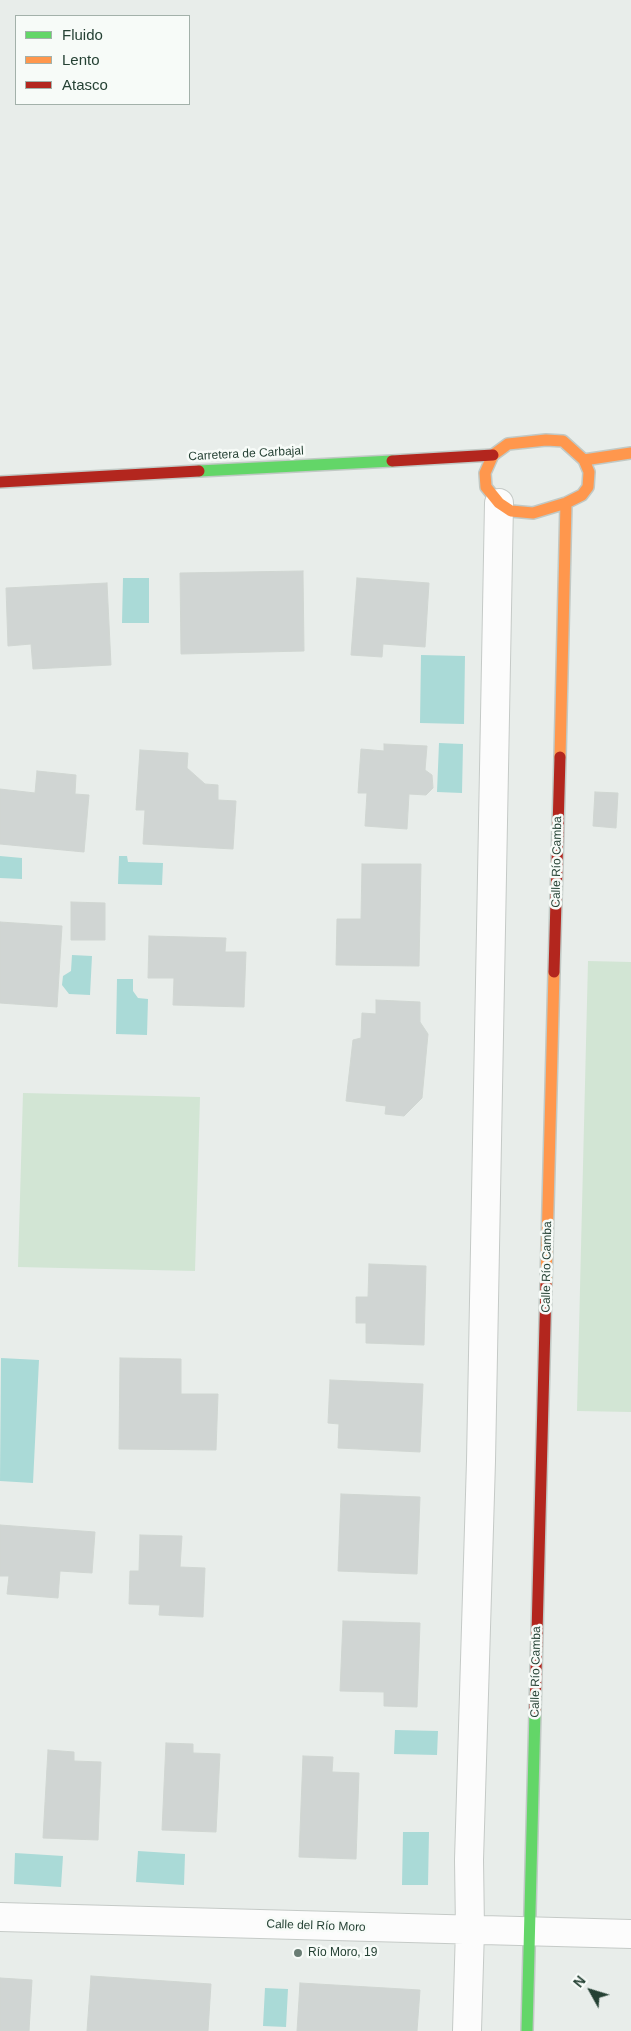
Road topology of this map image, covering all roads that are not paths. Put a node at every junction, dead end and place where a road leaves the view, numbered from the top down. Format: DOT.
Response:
graph roads {
  1 [pos="631,453"];
  2 [pos="493,456"];
  3 [pos="584,460"];
  4 [pos="0,482"];
  5 [pos="498,503"];
  6 [pos="566,503"];
  7 [pos="0,1917"];
  8 [pos="470,1929"];
  9 [pos="530,1932"];
  10 [pos="631,1934"];
  11 [pos="467,2031"];
  12 [pos="527,2031"];
  1 -- 3 [label="street"];
  2 -- 3 [label="street"];
  2 -- 4 [label="street, Carretera de Carbajal"];
  2 -- 5 [label="street"];
  3 -- 6 [label="street"];
  5 -- 6 [label="street"];
  5 -- 8 [label="street"];
  6 -- 9 [label="street, Calle Río Camba"];
  7 -- 8 [label="street, Calle del Río Moro"];
  8 -- 9 [label="street, Calle del Río Moro"];
  8 -- 11 [label="street"];
  9 -- 10 [label="street, Calle del Río Moro"];
  9 -- 12 [label="street, Calle Río Camba"];
}
